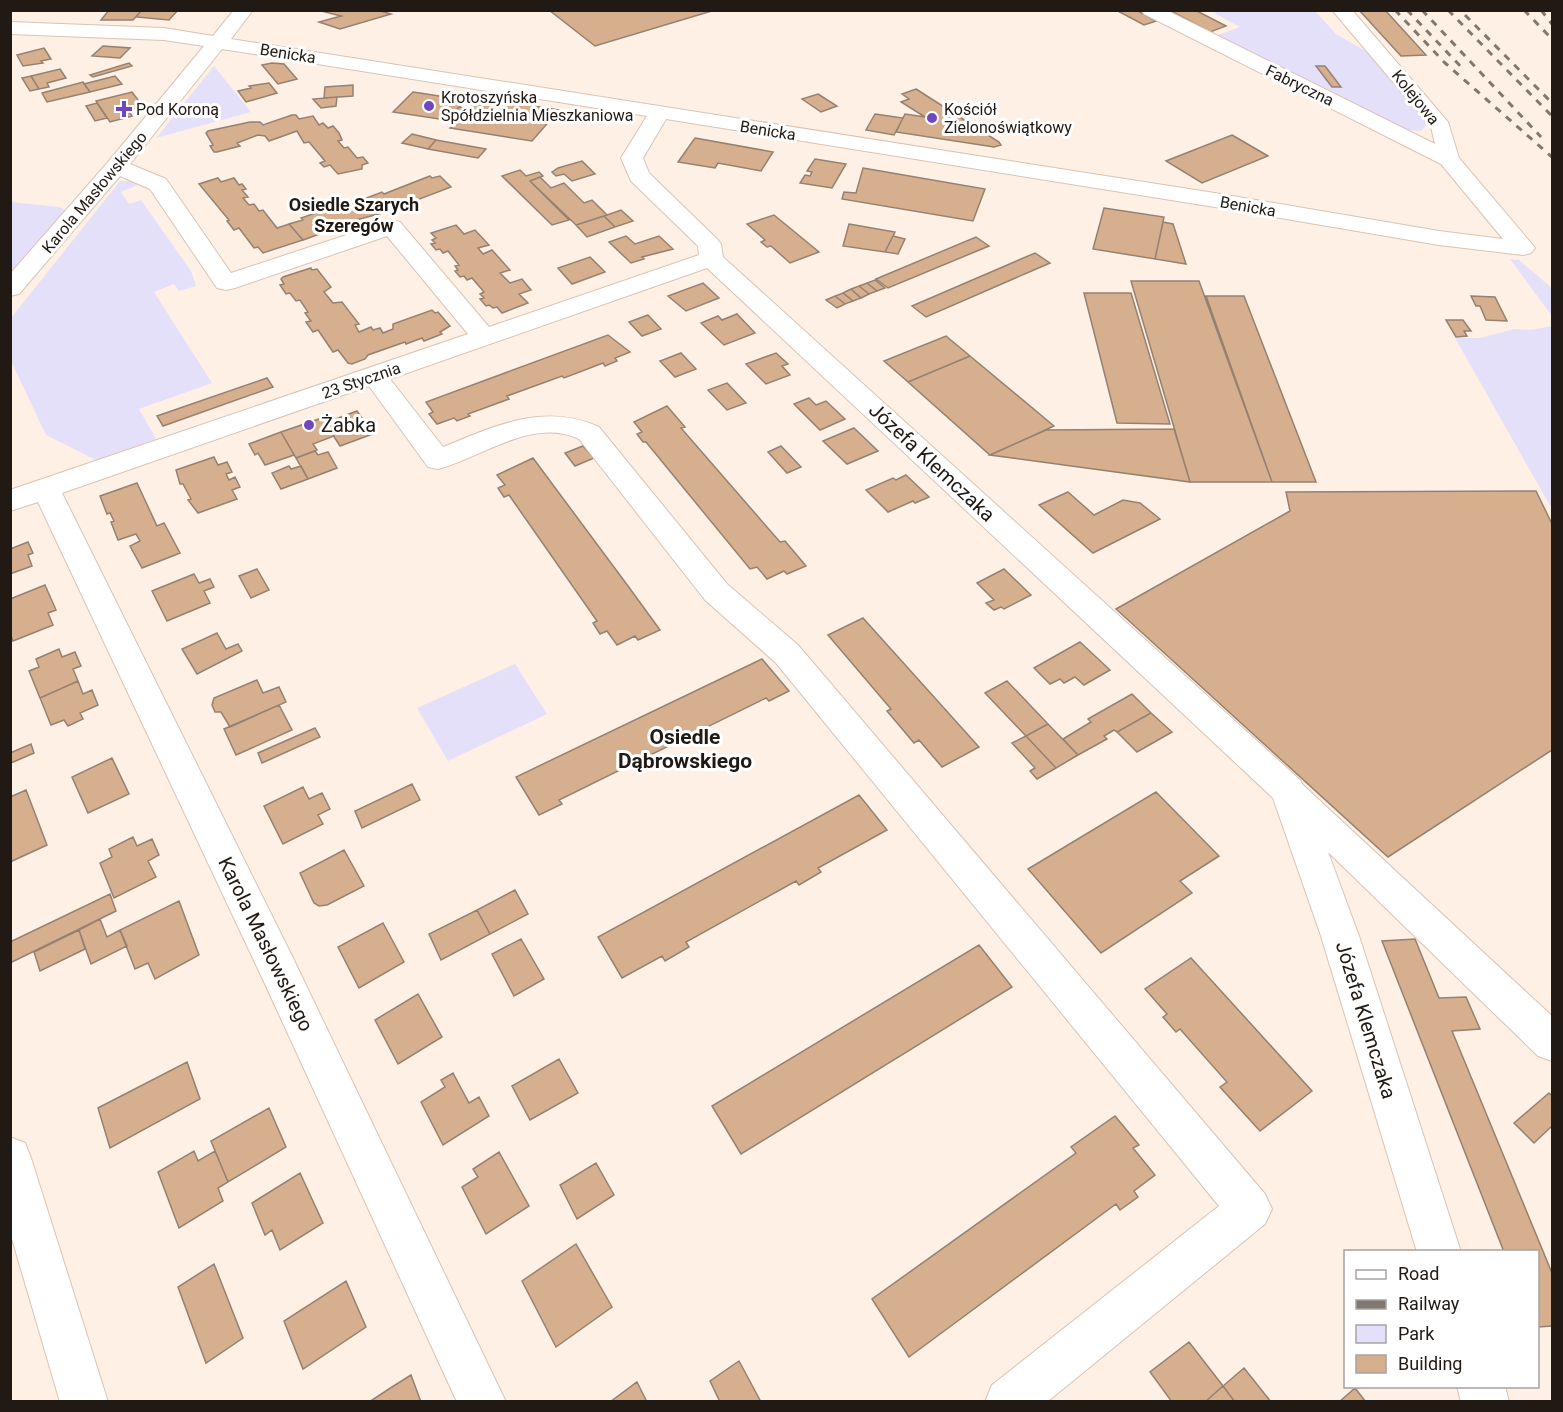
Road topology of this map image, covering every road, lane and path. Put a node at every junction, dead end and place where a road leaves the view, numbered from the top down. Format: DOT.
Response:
graph roads {
  1 [pos="244,10"];
  2 [pos="1151,10"];
  3 [pos="1341,10"];
  4 [pos="10,28"];
  5 [pos="217,43"];
  6 [pos="658,113"];
  7 [pos="1449,159"];
  8 [pos="117,166"];
  9 [pos="1523,248"];
  10 [pos="711,259"];
  11 [pos="10,289"];
  12 [pos="484,338"];
  13 [pos="374,375"];
  14 [pos="46,489"];
  15 [pos="10,501"];
  16 [pos="1288,790"];
  17 [pos="1552,1042"];
  18 [pos="10,1158"];
  19 [pos="1439,1250"];
  20 [pos="84,1401"];
  21 [pos="482,1401"];
  22 [pos="1009,1401"];
  1 -- 5 [label="street, Karola Masłowskiego"];
  2 -- 7 [label="street, Fabryczna"];
  3 -- 7 [label="street, Kolejowa"];
  4 -- 5 [label="street, Benicka"];
  5 -- 6 [label="street, Benicka"];
  5 -- 8 [label="street, Karola Masłowskiego"];
  6 -- 9 [label="street, Benicka"];
  6 -- 10 [label="street, Józefa Klemczaka"];
  7 -- 9 [label="street, Kolejowa"];
  8 -- 11 [label="street, Karola Masłowskiego"];
  8 -- 12 [label="street"];
  10 -- 12 [label="street, 23 Stycznia"];
  10 -- 16 [label="street, Józefa Klemczaka"];
  12 -- 13 [label="street, 23 Stycznia"];
  13 -- 14 [label="street, 23 Stycznia"];
  13 -- 22 [label="street"];
  14 -- 15 [label="street, 23 Stycznia"];
  14 -- 21 [label="street, Karola Masłowskiego"];
  16 -- 17 [label="street, Józefa Klemczaka"];
  16 -- 19 [label="street, Józefa Klemczaka"];
  18 -- 20 [label="street"];
}
